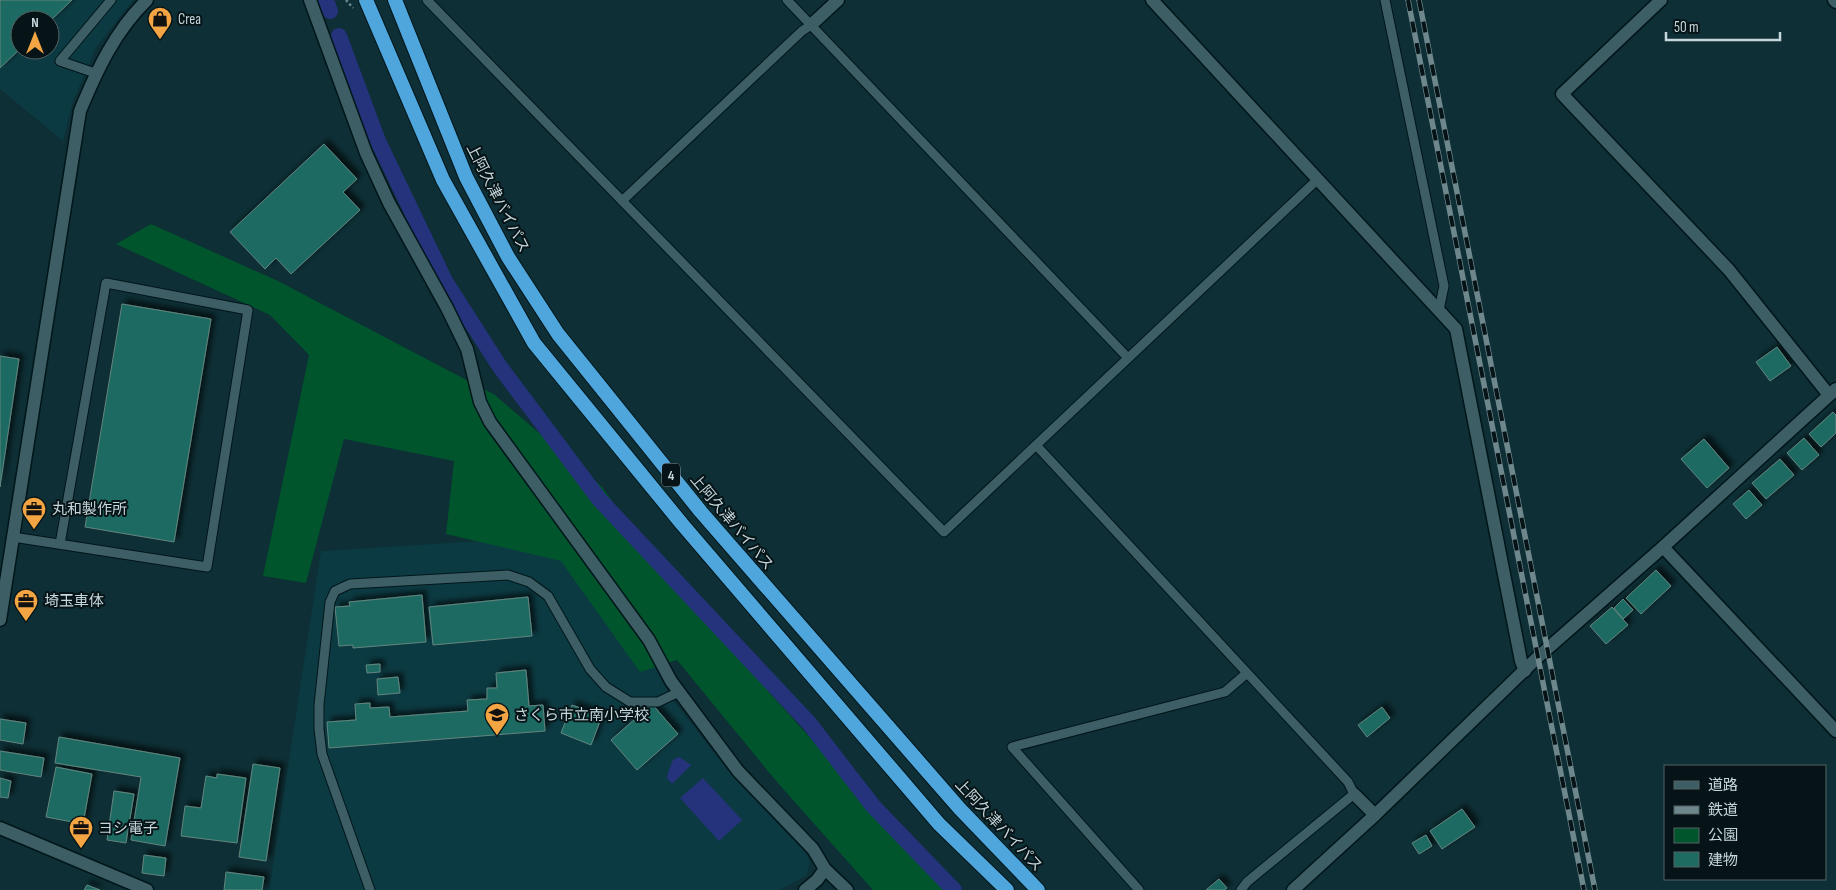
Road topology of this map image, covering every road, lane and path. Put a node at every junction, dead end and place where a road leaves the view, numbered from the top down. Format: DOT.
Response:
graph roads {
  1 [pos="112,0"];
  2 [pos="147,0"];
  3 [pos="310,0"];
  4 [pos="366,0"];
  5 [pos="395,0"];
  6 [pos="427,0"];
  7 [pos="786,0"];
  8 [pos="838,0"];
  9 [pos="1152,0"];
  10 [pos="1386,0"];
  11 [pos="1662,0"];
  12 [pos="811,25"];
  13 [pos="95,73"];
  14 [pos="1318,179"];
  15 [pos="622,201"];
  16 [pos="1439,310"];
  17 [pos="1128,358"];
  18 [pos="1833,392"];
  19 [pos="1036,445"];
  20 [pos="13,537"];
  21 [pos="60,544"];
  22 [pos="1663,547"];
  23 [pos="2,598"];
  24 [pos="0,620"];
  25 [pos="1525,671"];
  26 [pos="1247,673"];
  27 [pos="679,692"];
  28 [pos="1836,731"];
  29 [pos="1354,794"];
  30 [pos="1375,815"];
  31 [pos="0,828"];
  32 [pos="825,869"];
  33 [pos="147,890"];
  34 [pos="370,890"];
  35 [pos="805,890"];
  36 [pos="847,890"];
  37 [pos="1006,890"];
  38 [pos="1038,890"];
  39 [pos="1139,890"];
  40 [pos="1242,890"];
  41 [pos="1293,890"];
  1 -- 13 [label="lane"];
  2 -- 13 [label="street"];
  3 -- 27 [label="street"];
  4 -- 37 [label="highway, 4"];
  5 -- 38 [label="highway, 上阿久津バイパス / 4"];
  6 -- 15 [label="lane"];
  7 -- 12 [label="lane"];
  8 -- 12 [label="street"];
  9 -- 14 [label="street"];
  10 -- 16 [label="lane"];
  11 -- 18 [label="street"];
  12 -- 15 [label="lane"];
  12 -- 17 [label="lane"];
  13 -- 20 [label="street"];
  14 -- 16 [label="street"];
  14 -- 17 [label="lane"];
  15 -- 19 [label="lane"];
  16 -- 25 [label="street"];
  17 -- 19 [label="lane"];
  18 -- 22 [label="street"];
  19 -- 26 [label="lane"];
  20 -- 21 [label="lane"];
  20 -- 23 [label="street"];
  21 -- 21 [label="lane"];
  22 -- 25 [label="street"];
  22 -- 28 [label="street"];
  23 -- 24 [label="street"];
  25 -- 30 [label="street"];
  26 -- 29 [label="lane"];
  26 -- 39 [label="lane"];
  27 -- 32 [label="street"];
  27 -- 34 [label="lane"];
  29 -- 30 [label="street"];
  29 -- 40 [label="lane"];
  30 -- 41 [label="street"];
  31 -- 33 [label="street"];
  32 -- 35 [label="street"];
  32 -- 36 [label="street"];
}
